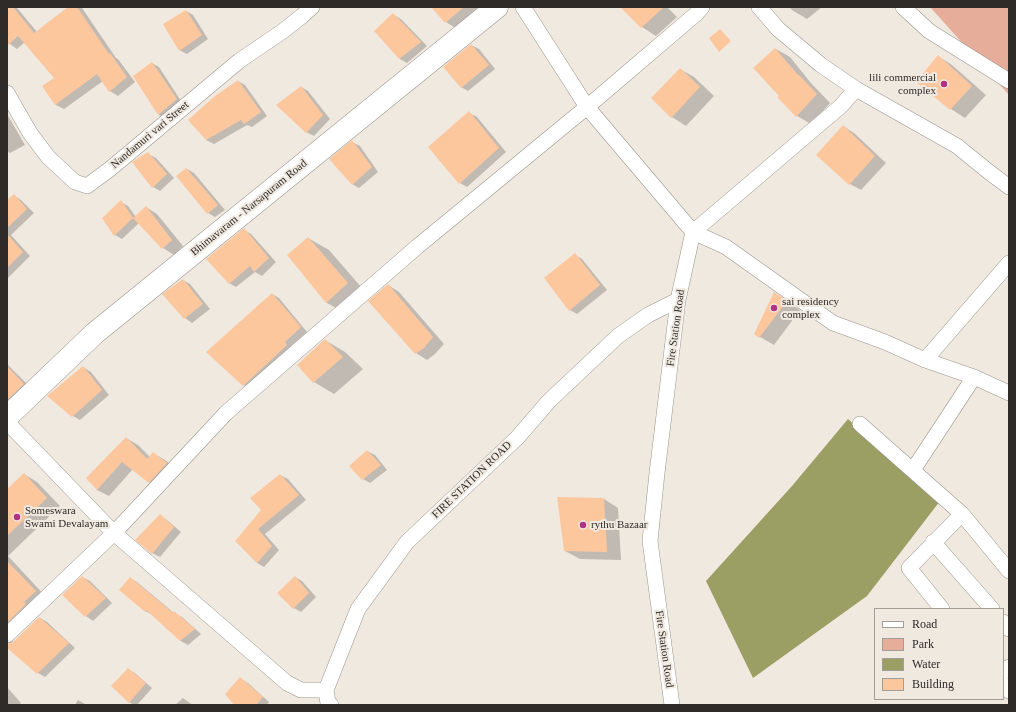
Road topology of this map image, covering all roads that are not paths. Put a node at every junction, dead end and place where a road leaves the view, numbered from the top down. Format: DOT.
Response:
graph roads {
  1 [pos="312,7"];
  2 [pos="497,7"];
  3 [pos="523,7"];
  4 [pos="702,7"];
  5 [pos="759,7"];
  6 [pos="903,7"];
  7 [pos="1009,81"];
  8 [pos="856,89"];
  9 [pos="7,93"];
  10 [pos="587,107"];
  11 [pos="1009,187"];
  12 [pos="693,232"];
  13 [pos="1009,263"];
  14 [pos="678,300"];
  15 [pos="925,360"];
  16 [pos="974,377"];
  17 [pos="1009,393"];
  18 [pos="7,417"];
  19 [pos="7,422"];
  20 [pos="860,424"];
  21 [pos="913,470"];
  22 [pos="962,514"];
  23 [pos="114,533"];
  24 [pos="933,542"];
  25 [pos="1009,571"];
  26 [pos="941,608"];
  27 [pos="991,608"];
  28 [pos="7,635"];
  29 [pos="326,690"];
  30 [pos="331,705"];
  31 [pos="672,705"];
  1 -- 9 [label="street, Nandamuri vari Street"];
  2 -- 18 [label="main road, Bhimavaram - Narsapuram Road"];
  3 -- 10 [label="street"];
  4 -- 10 [label="street"];
  5 -- 8 [label="street"];
  6 -- 7 [label="street"];
  8 -- 11 [label="street"];
  8 -- 12 [label="street"];
  10 -- 12 [label="street"];
  10 -- 23 [label="street"];
  12 -- 14 [label="street, Fire Station Road"];
  12 -- 15 [label="street"];
  13 -- 15 [label="street"];
  14 -- 29 [label="street, FIRE STATION ROAD"];
  14 -- 31 [label="street, Fire Station Road"];
  15 -- 16 [label="street"];
  16 -- 17 [label="street"];
  16 -- 21 [label="street"];
  19 -- 23 [label="street"];
  20 -- 21 [label="street"];
  21 -- 22 [label="street"];
  22 -- 24 [label="street"];
  22 -- 25 [label="street"];
  23 -- 28 [label="street"];
  23 -- 29 [label="street"];
  24 -- 26 [label="street"];
  24 -- 27 [label="street"];
  29 -- 30 [label="street"];
}
